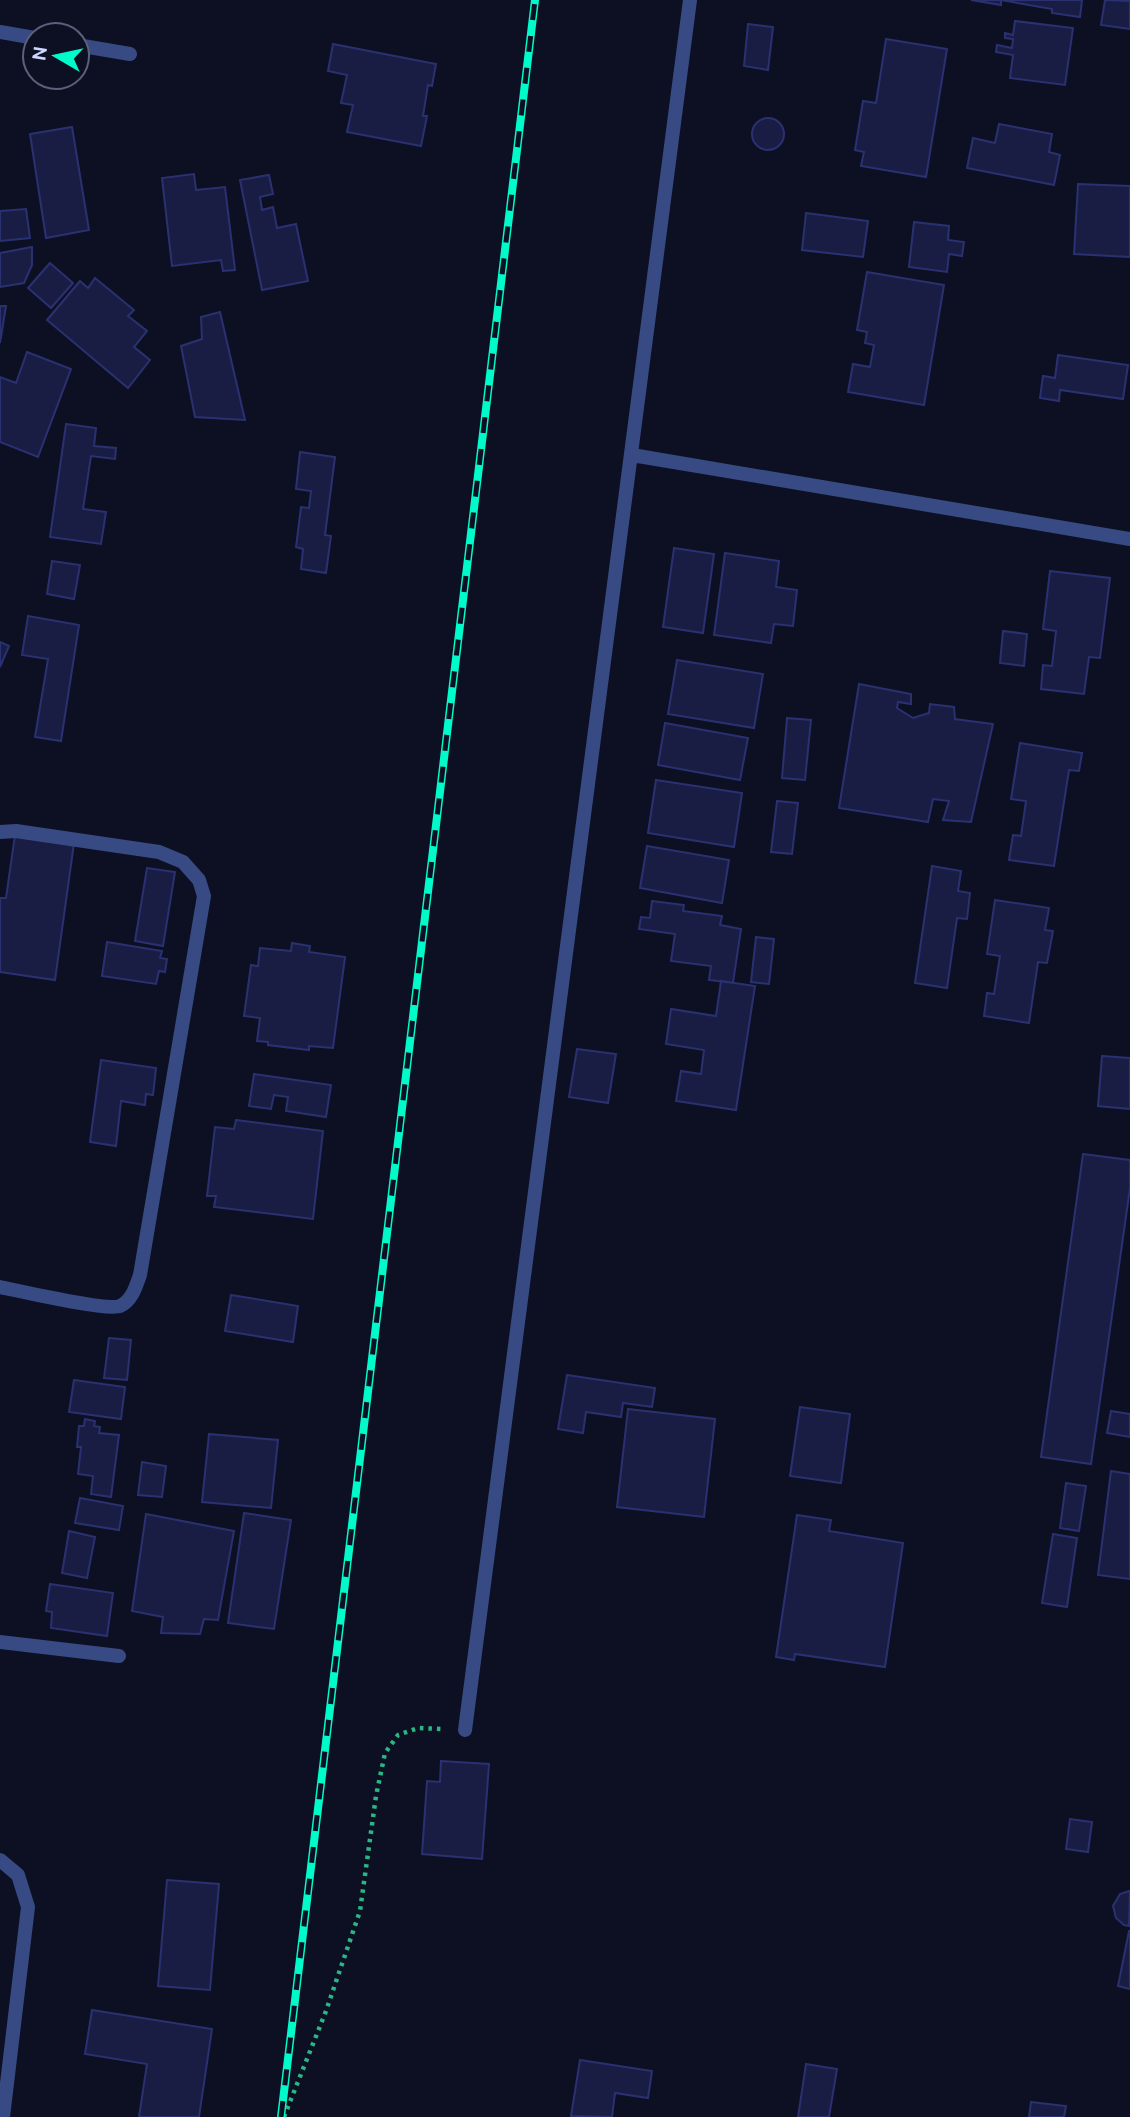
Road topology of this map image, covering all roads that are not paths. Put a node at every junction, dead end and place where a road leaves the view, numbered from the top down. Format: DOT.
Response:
graph roads {
  1 [pos="690,0"];
  2 [pos="0,32"];
  3 [pos="21,36"];
  4 [pos="91,47"];
  5 [pos="130,54"];
  6 [pos="632,454"];
  7 [pos="1130,539"];
  8 [pos="0,832"];
  9 [pos="0,1287"];
  10 [pos="0,1642"];
  11 [pos="119,1656"];
  12 [pos="465,1730"];
  13 [pos="0,1860"];
  14 [pos="3,2117"];
  1 -- 6 [label="street"];
  2 -- 3 [label="street"];
  4 -- 5 [label="street"];
  6 -- 7 [label="street"];
  6 -- 12 [label="street"];
  8 -- 9 [label="street"];
  10 -- 11 [label="street"];
  13 -- 14 [label="street"];
}
